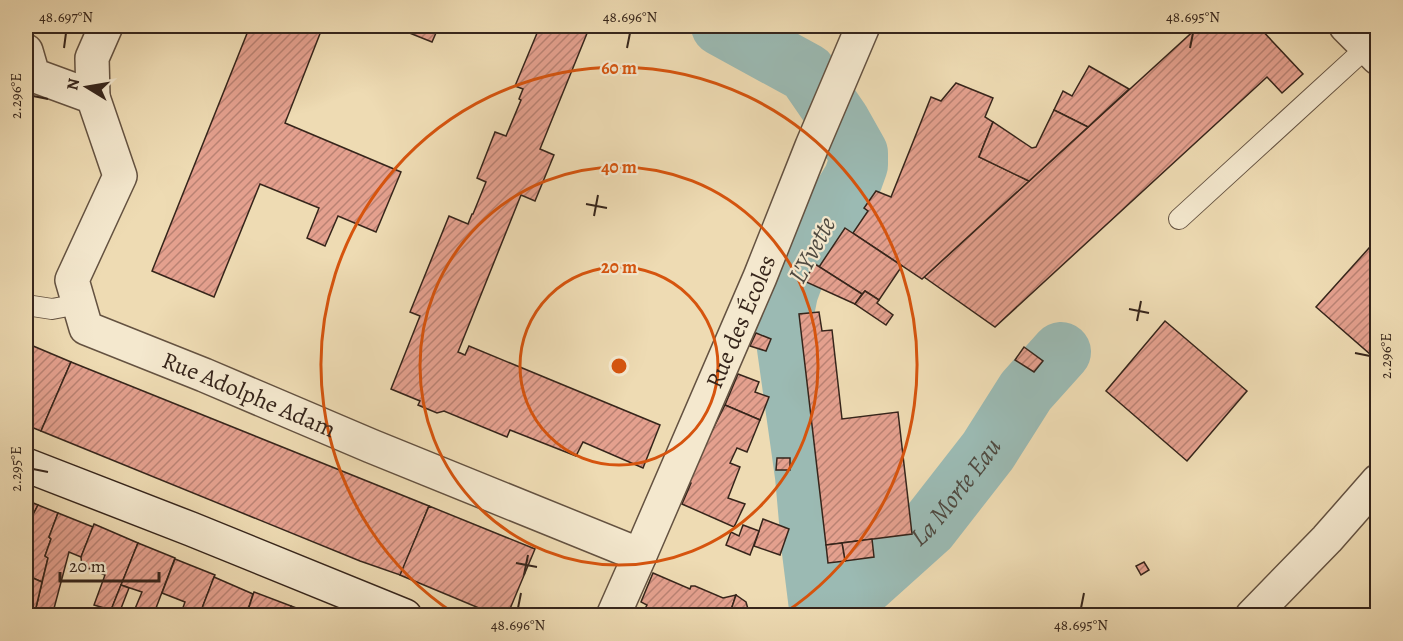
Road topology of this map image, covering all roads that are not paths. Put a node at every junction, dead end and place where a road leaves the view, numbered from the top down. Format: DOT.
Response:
graph roads {
  1 [pos="106,26"];
  2 [pos="857,40"];
  3 [pos="1364,44"];
  4 [pos="28,71"];
  5 [pos="93,97"];
  6 [pos="1179,219"];
  7 [pos="79,304"];
  8 [pos="26,305"];
  9 [pos="26,465"];
  10 [pos="1377,481"];
  11 [pos="640,555"];
  12 [pos="1261,613"];
  13 [pos="405,615"];
  14 [pos="613,615"];
  1 -- 5 [label="street, Rue Adolphe Adam"];
  2 -- 11 [label="street, Rue des Écoles"];
  3 -- 6 [label="lane"];
  4 -- 5 [label="street"];
  5 -- 7 [label="street, Rue Adolphe Adam"];
  7 -- 8 [label="lane"];
  7 -- 11 [label="street, Rue Adolphe Adam"];
  9 -- 13 [label="street"];
  10 -- 12 [label="street"];
  11 -- 14 [label="street, Rue des Écoles"];
}
